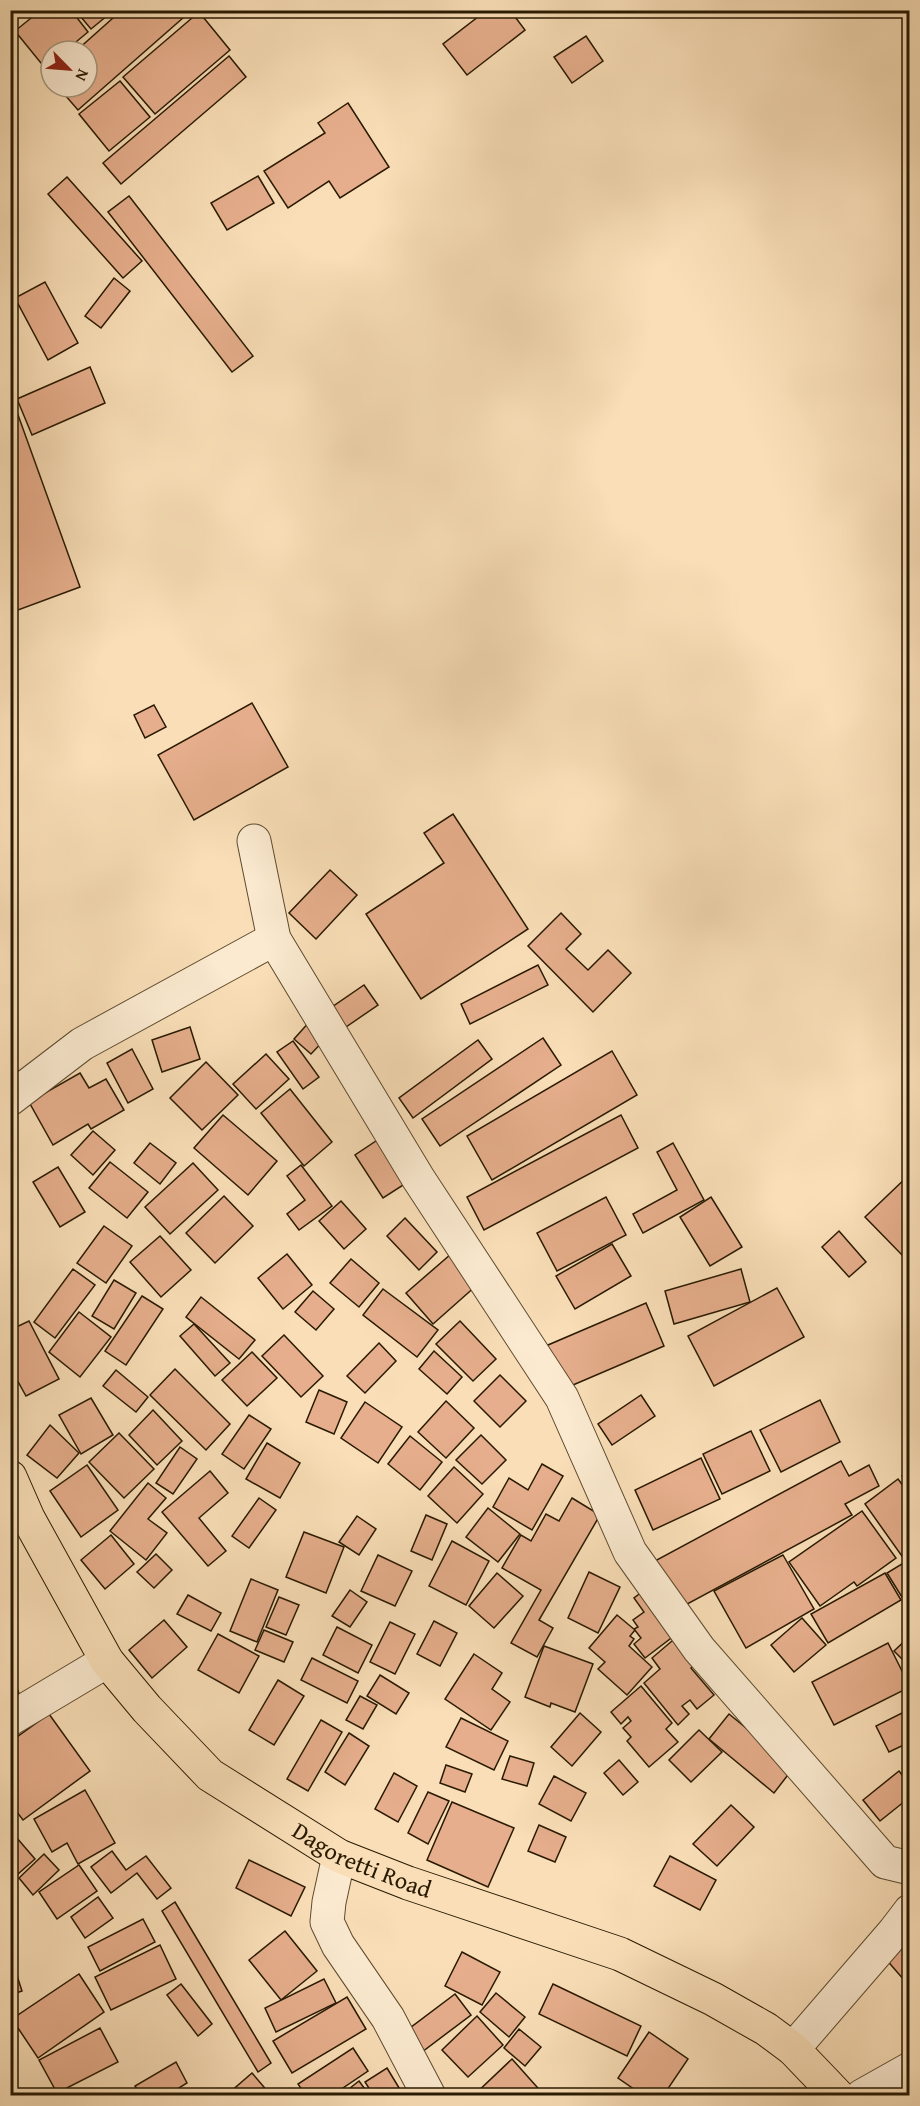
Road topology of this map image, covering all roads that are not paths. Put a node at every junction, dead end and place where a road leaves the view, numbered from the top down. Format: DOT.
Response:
graph roads {
  1 [pos="254,841"];
  2 [pos="274,939"];
  3 [pos="10,1099"];
  4 [pos="10,1476"];
  5 [pos="107,1661"];
  6 [pos="10,1719"];
  7 [pos="339,1856"];
  8 [pos="909,1868"];
  9 [pos="909,1911"];
  10 [pos="793,2049"];
  11 [pos="909,2070"];
  12 [pos="429,2096"];
  13 [pos="838,2096"];
  14 [pos="862,2096"];
  1 -- 2 [label="street"];
  2 -- 3 [label="street"];
  2 -- 8 [label="street"];
  4 -- 5 [label="main road, Dagoretti Road"];
  5 -- 6 [label="street"];
  5 -- 7 [label="main road, Dagoretti Road"];
  7 -- 10 [label="main road, Dagoretti Road"];
  7 -- 12 [label="street"];
  9 -- 10 [label="street"];
  10 -- 13 [label="main road, Dagoretti Road"];
  11 -- 14 [label="street"];
}
